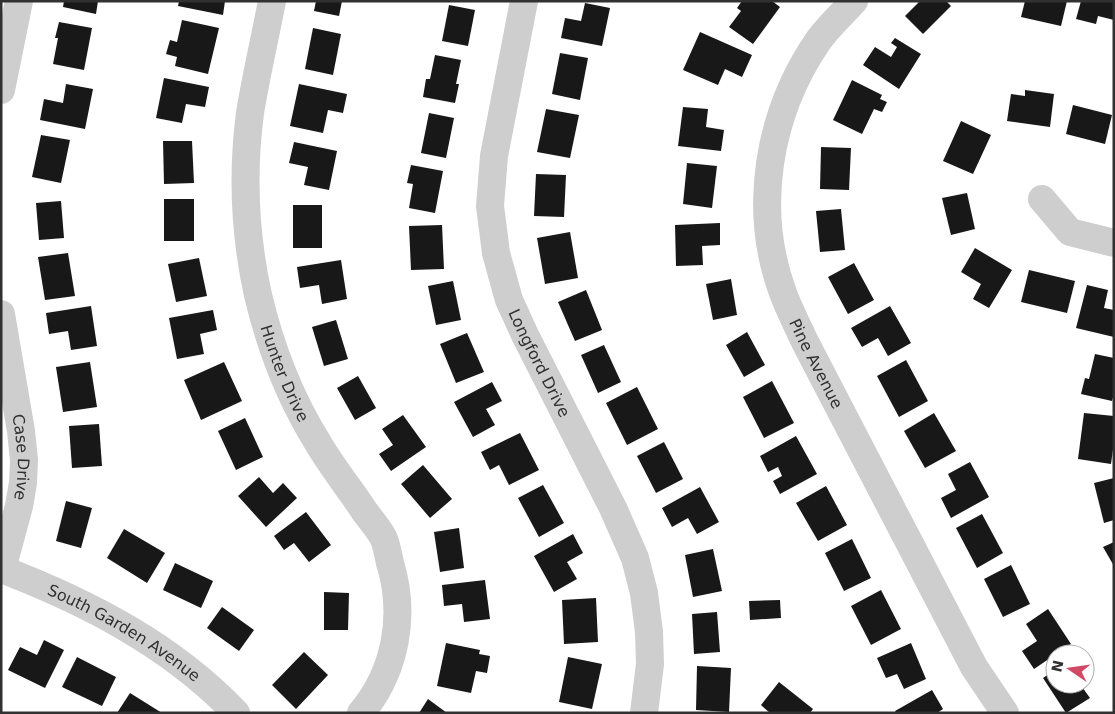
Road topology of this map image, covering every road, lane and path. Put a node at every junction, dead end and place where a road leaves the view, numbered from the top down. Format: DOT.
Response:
graph roads {
  1 [pos="19,1"];
  2 [pos="272,1"];
  3 [pos="524,1"];
  4 [pos="854,1"];
  5 [pos="1,90"];
  6 [pos="1042,199"];
  7 [pos="1114,243"];
  8 [pos="1,314"];
  9 [pos="1,569"];
  10 [pos="236,713"];
  11 [pos="361,713"];
  12 [pos="644,713"];
  13 [pos="1005,713"];
  1 -- 5 [label="street"];
  2 -- 11 [label="street, Hunter Drive"];
  3 -- 12 [label="street, Longford Drive"];
  4 -- 13 [label="street, Pine Avenue"];
  6 -- 7 [label="street"];
  8 -- 9 [label="street, Case Drive"];
  9 -- 10 [label="street, South Garden Avenue"];
}
